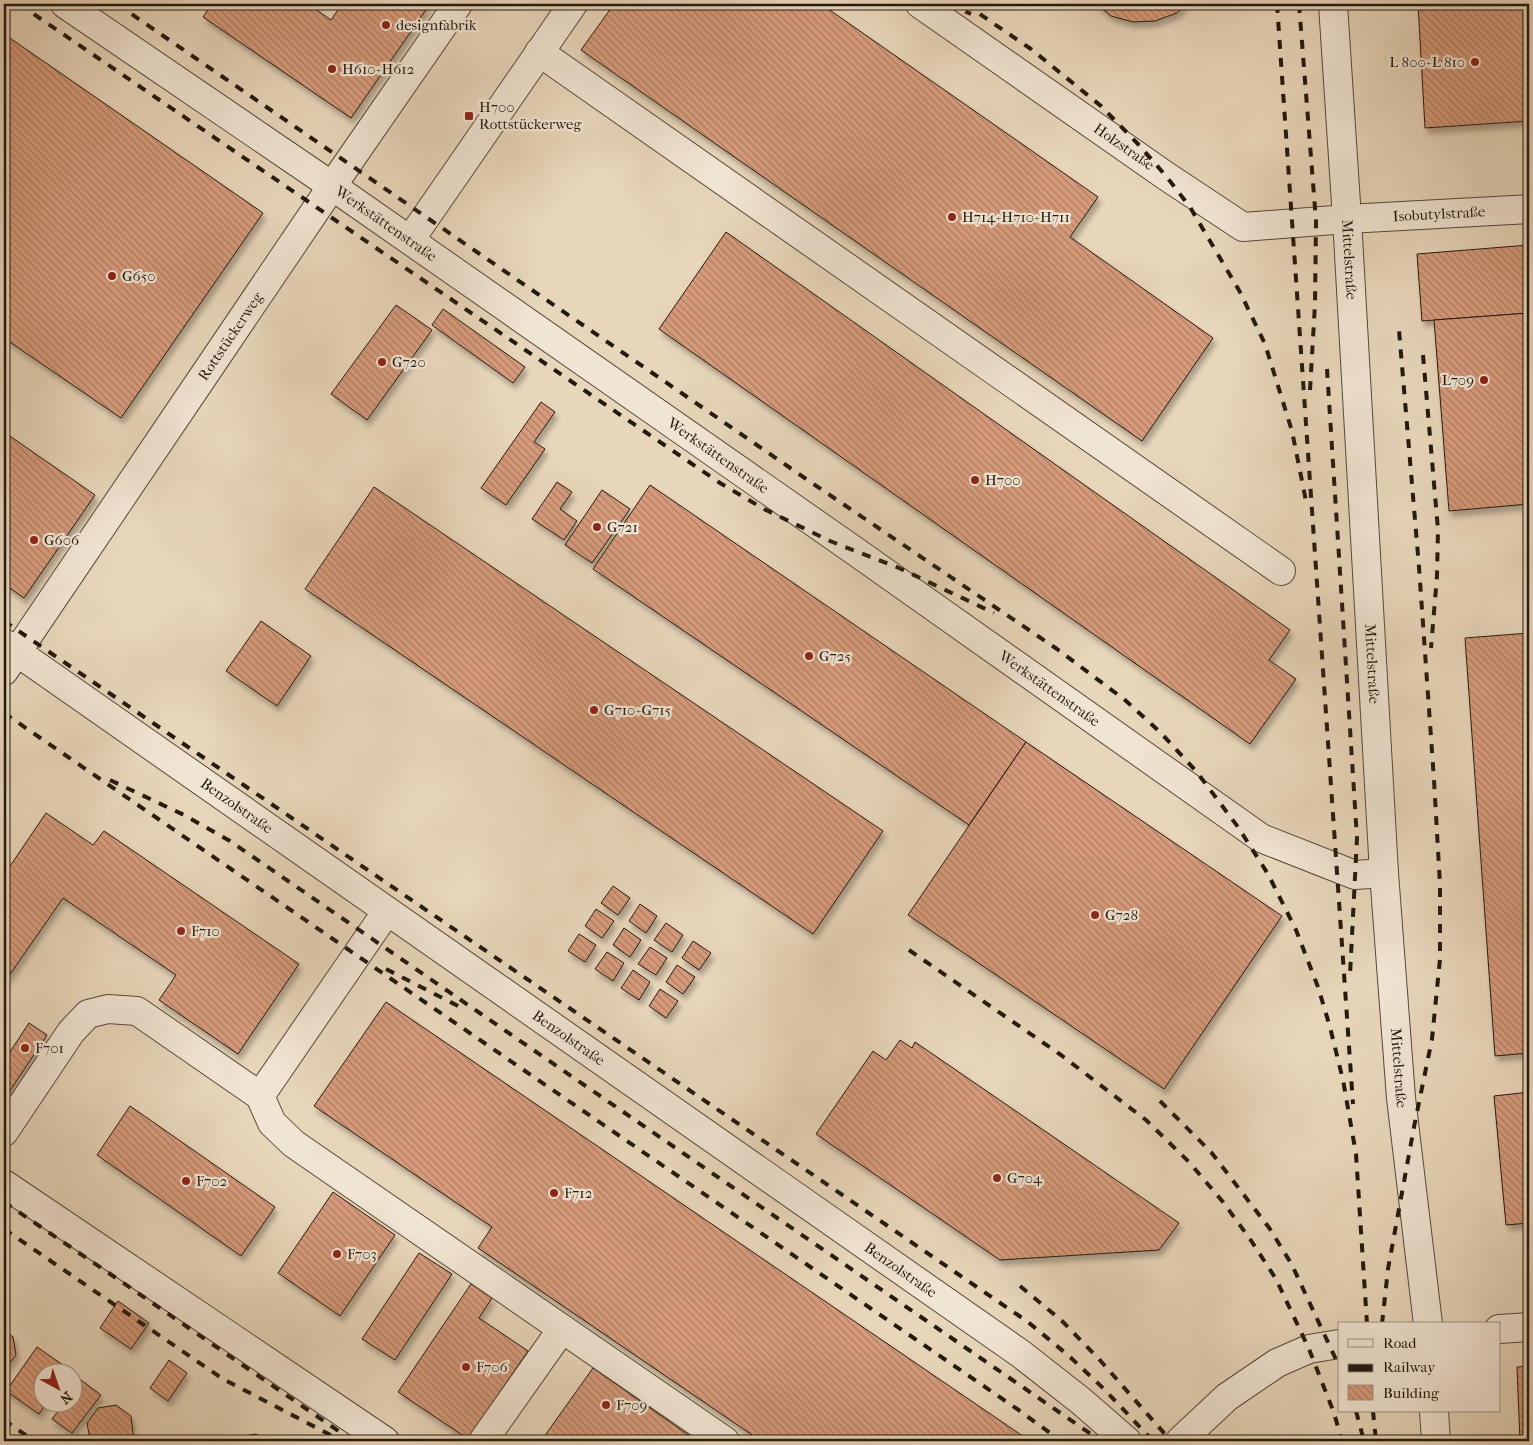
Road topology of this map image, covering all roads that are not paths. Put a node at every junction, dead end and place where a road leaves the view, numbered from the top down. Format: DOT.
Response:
graph roads {
  1 [pos="65,4"];
  2 [pos="458,4"];
  3 [pos="573,4"];
  4 [pos="920,4"];
  5 [pos="1333,4"];
  6 [pos="539,52"];
  7 [pos="332,186"];
  8 [pos="1529,210"];
  9 [pos="1347,219"];
  10 [pos="410,240"];
  11 [pos="1281,571"];
  12 [pos="8,655"];
  13 [pos="1384,873"];
  14 [pos="387,910"];
  15 [pos="260,1096"];
  16 [pos="4,1132"];
  17 [pos="4,1184"];
  18 [pos="1428,1322"];
  19 [pos="1529,1327"];
  20 [pos="562,1328"];
  21 [pos="1500,1329"];
  22 [pos="1338,1344"];
  23 [pos="1434,1412"];
  24 [pos="385,1441"];
  25 [pos="484,1441"];
  26 [pos="725,1441"];
  27 [pos="1127,1441"];
  28 [pos="1180,1441"];
  29 [pos="1436,1441"];
  1 -- 7 [label="street, Werkstättenstraße"];
  2 -- 7 [label="street, Rottstückerweg"];
  3 -- 6 [label="street"];
  4 -- 9 [label="street, Holzstraße"];
  5 -- 9 [label="street, Mittelstraße"];
  6 -- 10 [label="street"];
  6 -- 11 [label="street"];
  7 -- 10 [label="street, Werkstättenstraße"];
  7 -- 12 [label="street, Rottstückerweg"];
  8 -- 9 [label="street, Isobutylstraße"];
  9 -- 13 [label="street, Mittelstraße"];
  10 -- 13 [label="street, Werkstättenstraße"];
  12 -- 14 [label="street, Benzolstraße"];
  13 -- 18 [label="street, Mittelstraße"];
  14 -- 15 [label="street"];
  14 -- 27 [label="street, Benzolstraße"];
  15 -- 16 [label="street"];
  15 -- 20 [label="street"];
  17 -- 24 [label="street"];
  19 -- 21 [label="street"];
  20 -- 25 [label="street"];
  20 -- 26 [label="street"];
  22 -- 28 [label="street"];
  23 -- 29 [label="street"];
}
